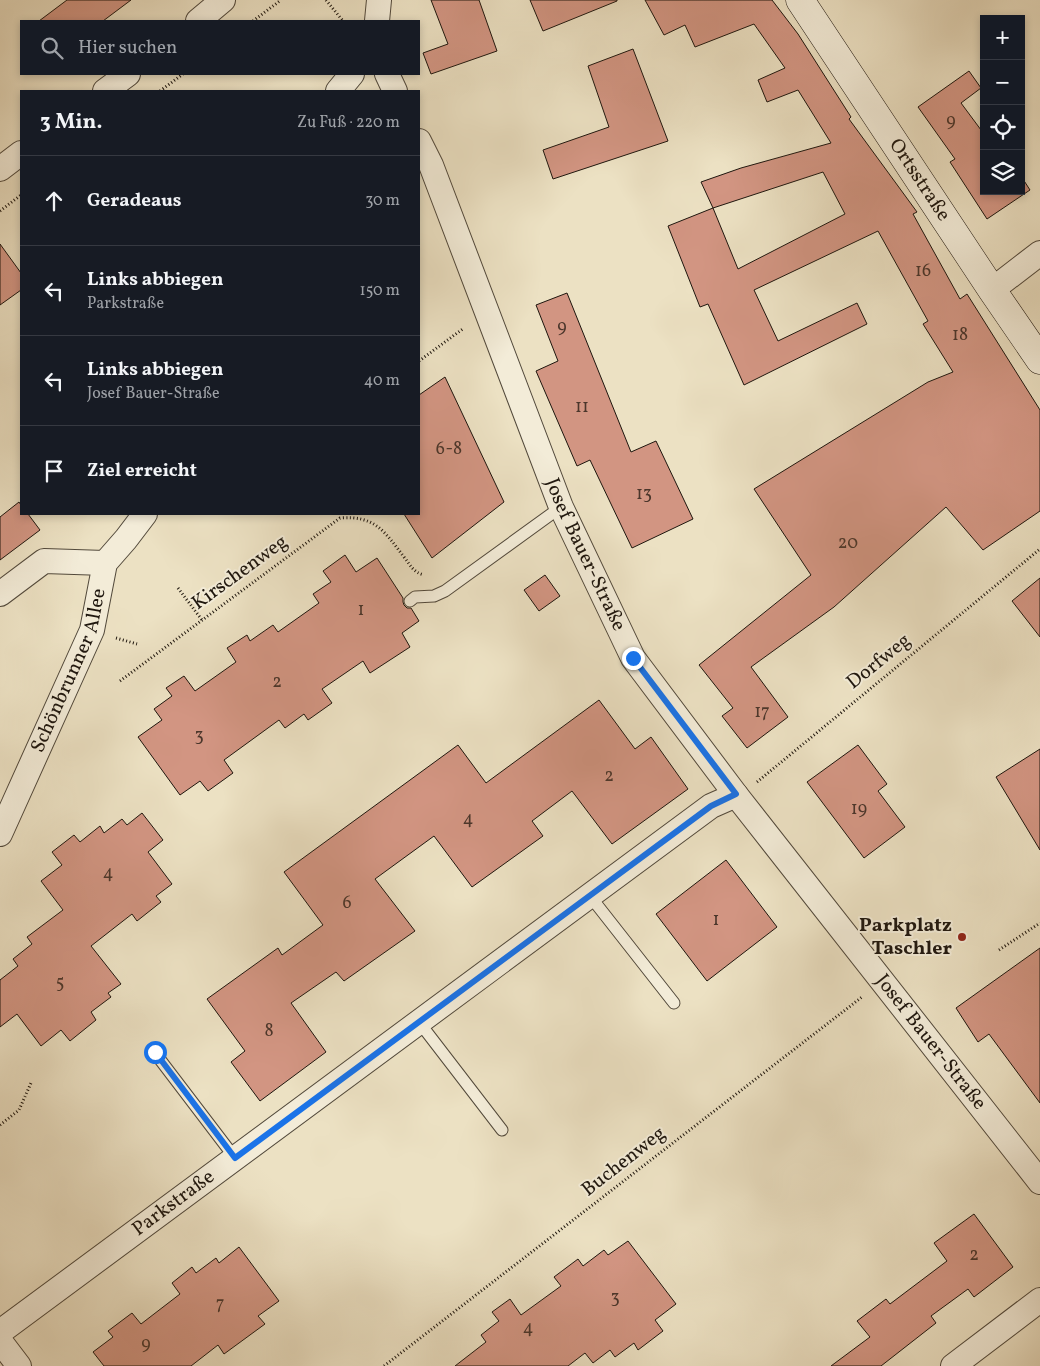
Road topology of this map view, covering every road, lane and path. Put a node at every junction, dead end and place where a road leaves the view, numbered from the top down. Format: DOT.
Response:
graph roads {
  1 [pos="224,0"];
  2 [pos="281,0"];
  3 [pos="326,0"];
  4 [pos="379,0"];
  5 [pos="800,0"];
  6 [pos="199,20"];
  7 [pos="254,20"];
  8 [pos="342,20"];
  9 [pos="377,20"];
  10 [pos="127,75"];
  11 [pos="182,75"];
  12 [pos="351,75"];
  13 [pos="387,75"];
  14 [pos="105,90"];
  15 [pos="161,90"];
  16 [pos="339,90"];
  17 [pos="395,90"];
  18 [pos="420,143"];
  19 [pos="20,154"];
  20 [pos="0,169"];
  21 [pos="20,196"];
  22 [pos="0,211"];
  23 [pos="1040,253"];
  24 [pos="992,290"];
  25 [pos="486,312"];
  26 [pos="1040,360"];
  27 [pos="420,361"];
  28 [pos="560,507"];
  29 [pos="144,515"];
  30 [pos="1040,549"];
  31 [pos="105,563"];
  32 [pos="427,576"];
  33 [pos="178,588"];
  34 [pos="0,594"];
  35 [pos="410,600"];
  36 [pos="202,620"];
  37 [pos="120,681"];
  38 [pos="736,794"];
  39 [pos="0,834"];
  40 [pos="590,896"];
  41 [pos="1040,923"];
  42 [pos="999,950"];
  43 [pos="882,981"];
  44 [pos="674,1003"];
  45 [pos="419,1022"];
  46 [pos="155,1052"];
  47 [pos="31,1083"];
  48 [pos="0,1125"];
  49 [pos="502,1130"];
  50 [pos="235,1158"];
  51 [pos="1040,1182"];
  52 [pos="1040,1300"];
  53 [pos="0,1332"];
  54 [pos="0,1342"];
  55 [pos="18,1366"];
  56 [pos="384,1366"];
  57 [pos="953,1366"];
  1 -- 6 [label="street"];
  2 -- 7 [label="path"];
  3 -- 8 [label="path"];
  4 -- 9 [label="street"];
  5 -- 24 [label="street, Ortsstraße"];
  10 -- 14 [label="street"];
  11 -- 15 [label="path"];
  12 -- 16 [label="street"];
  13 -- 17 [label="street"];
  18 -- 25 [label="street, Josef Bauer-Straße"];
  19 -- 20 [label="street"];
  21 -- 22 [label="path"];
  23 -- 24 [label="street"];
  24 -- 26 [label="street, Ortsstraße"];
  25 -- 27 [label="path"];
  25 -- 28 [label="street, Josef Bauer-Straße"];
  28 -- 35 [label="lane"];
  28 -- 38 [label="street, Josef Bauer-Straße"];
  29 -- 31 [label="street, Schönbrunner Allee"];
  30 -- 38 [label="path, Dorfweg"];
  31 -- 34 [label="street"];
  31 -- 39 [label="street, Schönbrunner Allee"];
  32 -- 36 [label="path, Kirschenweg"];
  33 -- 36 [label="path"];
  36 -- 37 [label="path, Kirschenweg"];
  38 -- 40 [label="street, Parkstraße"];
  38 -- 43 [label="street, Josef Bauer-Straße"];
  40 -- 44 [label="lane"];
  40 -- 45 [label="street, Parkstraße"];
  41 -- 42 [label="path"];
  43 -- 51 [label="street, Josef Bauer-Straße"];
  43 -- 56 [label="path, Buchenweg"];
  45 -- 49 [label="lane"];
  45 -- 50 [label="street, Parkstraße"];
  46 -- 50 [label="lane"];
  47 -- 48 [label="path"];
  50 -- 53 [label="street, Parkstraße"];
  52 -- 57 [label="street"];
  54 -- 55 [label="street"];
}
